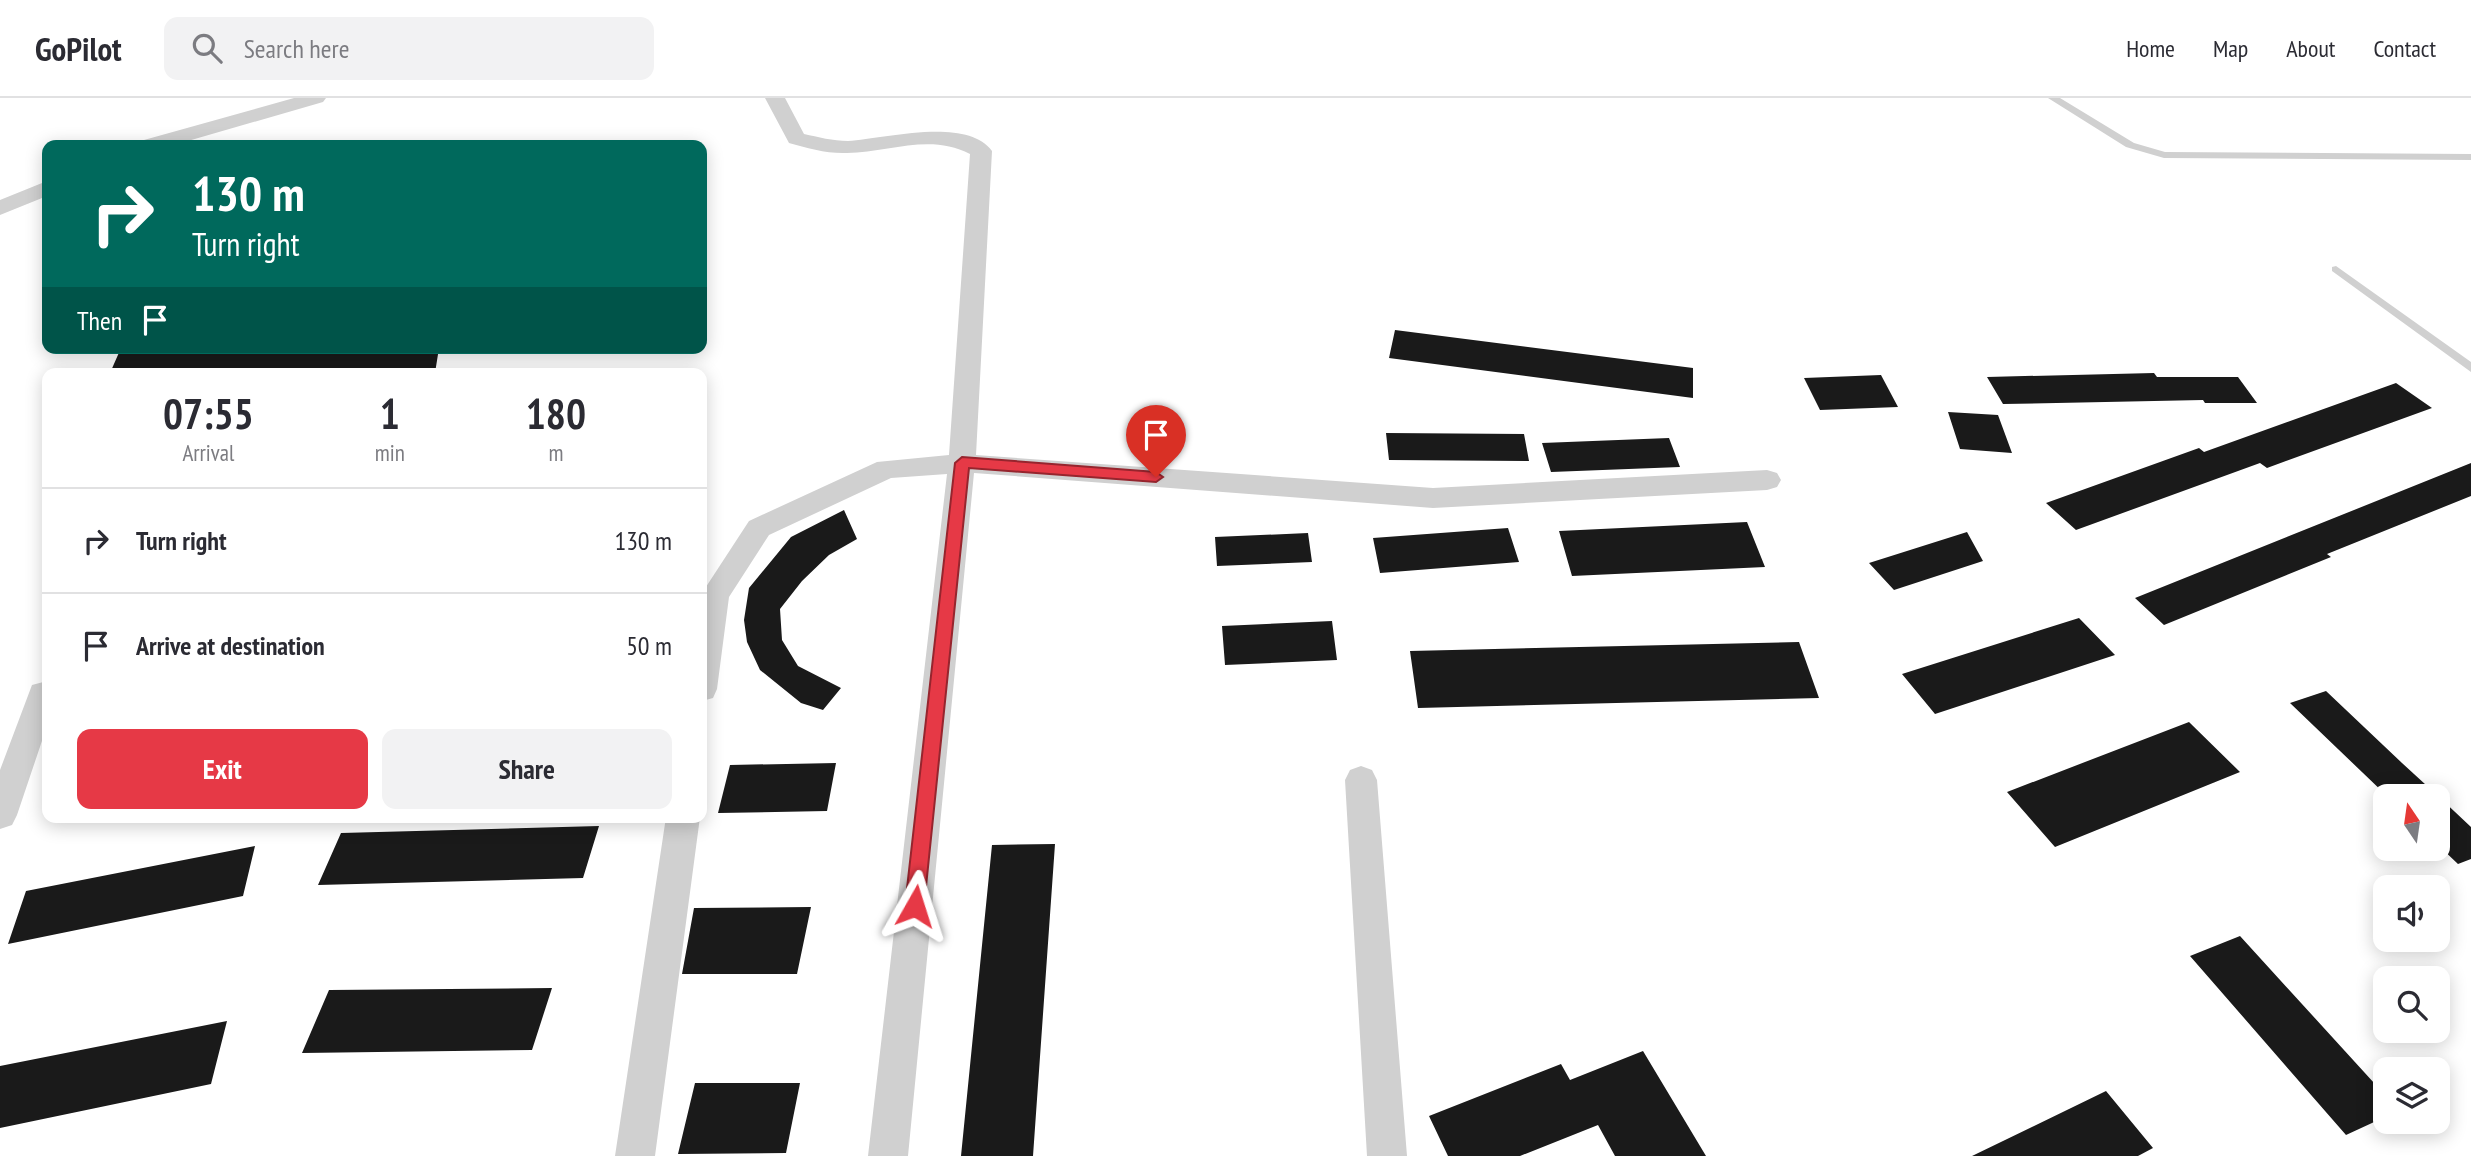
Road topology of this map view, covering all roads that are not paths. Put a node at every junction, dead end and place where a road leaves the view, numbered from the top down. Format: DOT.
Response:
graph roads {
  1 [pos="316,98"];
  2 [pos="775,98"];
  3 [pos="2053,98"];
  4 [pos="169,140"];
  5 [pos="2471,158"];
  6 [pos="42,190"];
  7 [pos="0,208"];
  8 [pos="2336,269"];
  9 [pos="2471,368"];
  10 [pos="962,463"];
  11 [pos="1767,480"];
  12 [pos="708,596"];
  13 [pos="42,697"];
  14 [pos="1361,780"];
  15 [pos="0,814"];
  16 [pos="682,823"];
  17 [pos="635,1156"];
  18 [pos="888,1156"];
  19 [pos="1387,1156"];
  1 -- 4 [label="street"];
  2 -- 10 [label="street"];
  3 -- 5 [label="lane"];
  6 -- 7 [label="street"];
  8 -- 9 [label="lane"];
  10 -- 11 [label="street"];
  10 -- 12 [label="street"];
  10 -- 18 [label="street"];
  13 -- 15 [label="street"];
  14 -- 19 [label="street"];
  16 -- 17 [label="street"];
}
